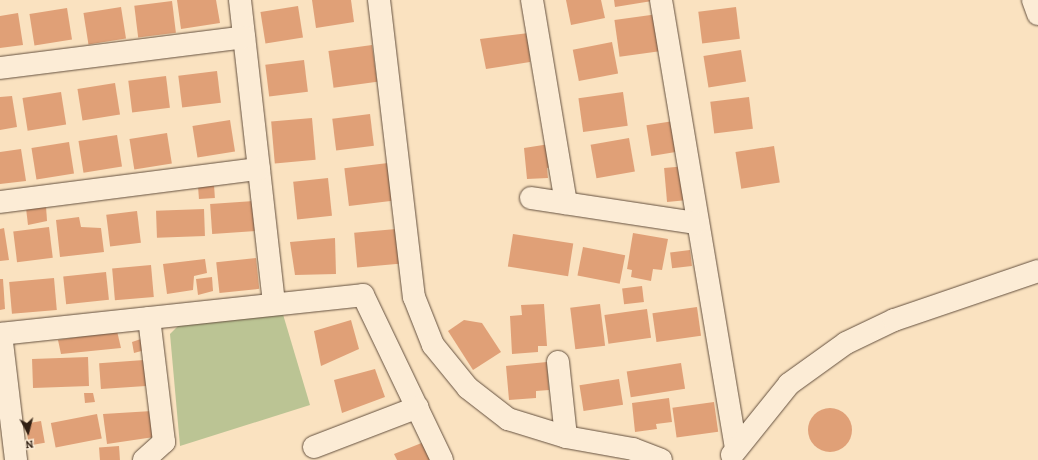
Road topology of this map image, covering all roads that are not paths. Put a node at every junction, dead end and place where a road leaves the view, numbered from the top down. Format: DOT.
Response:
graph roads {
  1 [pos="240,0"];
  2 [pos="379,0"];
  3 [pos="532,0"];
  4 [pos="661,0"];
  5 [pos="1033,0"];
  6 [pos="1038,14"];
  7 [pos="244,37"];
  8 [pos="0,68"];
  9 [pos="259,169"];
  10 [pos="531,198"];
  11 [pos="0,202"];
  12 [pos="566,203"];
  13 [pos="697,223"];
  14 [pos="1038,271"];
  15 [pos="274,304"];
  16 [pos="149,318"];
  17 [pos="0,334"];
  18 [pos="558,362"];
  19 [pos="418,407"];
  20 [pos="566,437"];
  21 [pos="314,447"];
  22 [pos="733,454"];
  23 [pos="16,460"];
  24 [pos="144,460"];
  25 [pos="442,460"];
  26 [pos="661,460"];
  1 -- 7 [label="street"];
  2 -- 20 [label="street"];
  3 -- 12 [label="street"];
  4 -- 13 [label="street"];
  5 -- 6 [label="street"];
  7 -- 8 [label="street"];
  7 -- 9 [label="street"];
  9 -- 11 [label="street"];
  9 -- 15 [label="street"];
  10 -- 12 [label="street"];
  12 -- 13 [label="street"];
  13 -- 22 [label="street"];
  14 -- 22 [label="street"];
  15 -- 16 [label="street"];
  15 -- 19 [label="street"];
  16 -- 17 [label="street"];
  16 -- 24 [label="street"];
  17 -- 23 [label="street"];
  18 -- 20 [label="street"];
  19 -- 21 [label="street"];
  19 -- 25 [label="street"];
  20 -- 26 [label="street"];
}
